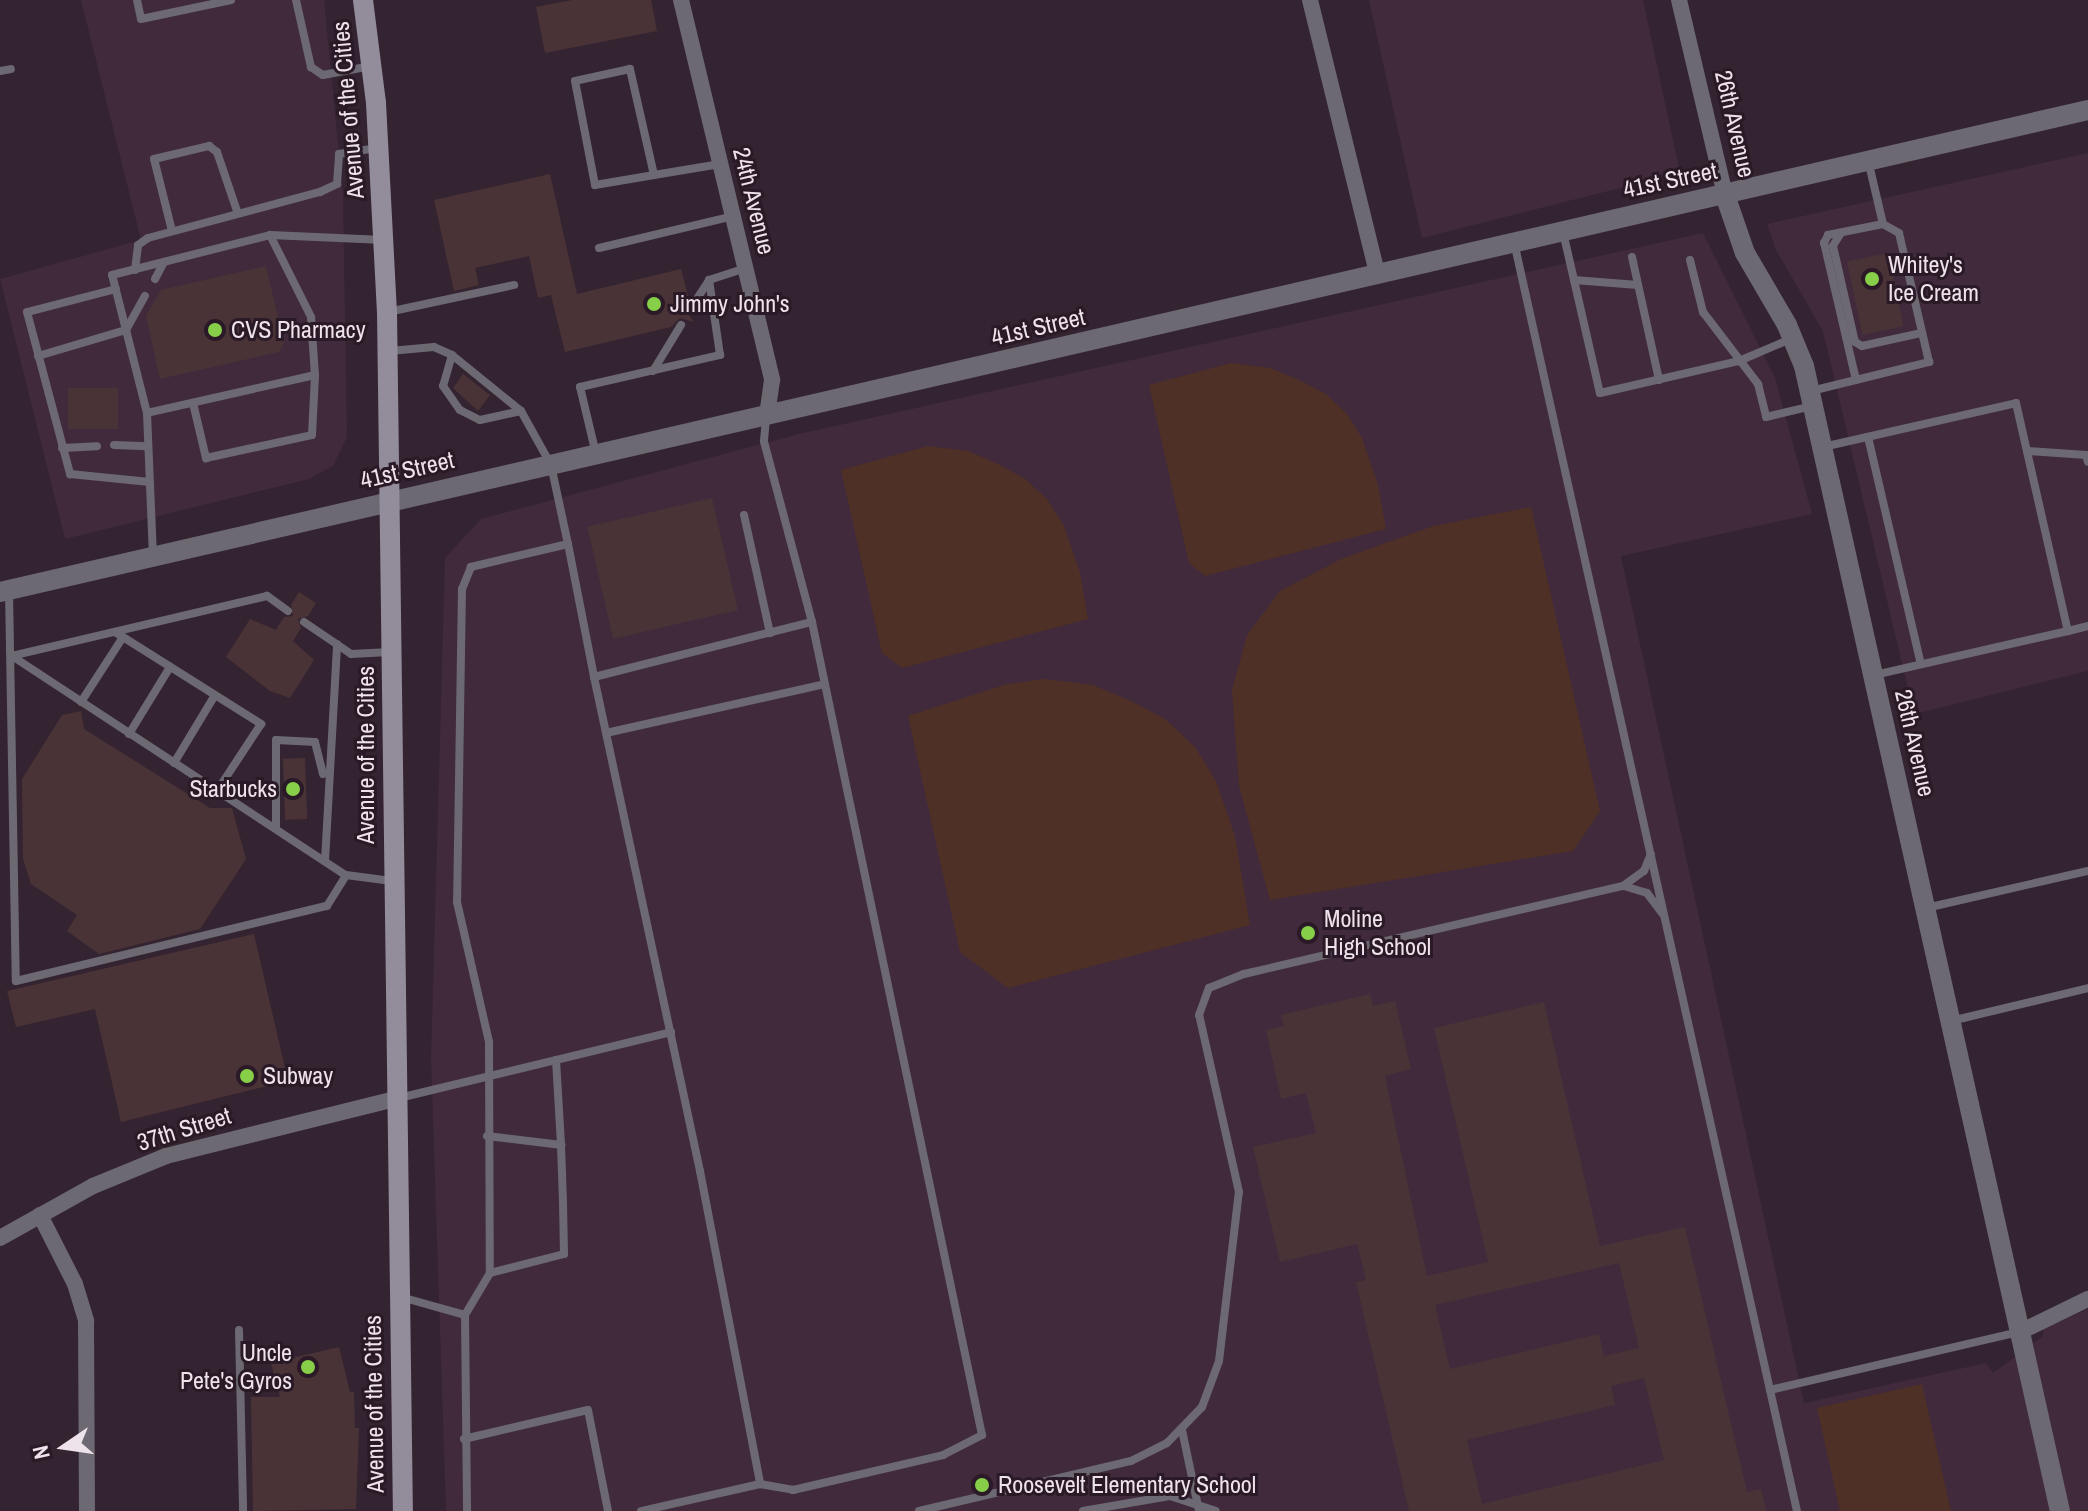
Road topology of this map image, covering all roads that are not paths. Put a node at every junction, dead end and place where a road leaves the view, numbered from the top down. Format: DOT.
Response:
graph roads {
  1 [pos="137,0"];
  2 [pos="231,0"];
  3 [pos="296,0"];
  4 [pos="363,0"];
  5 [pos="681,0"];
  6 [pos="1310,0"];
  7 [pos="1679,0"];
  8 [pos="371,66"];
  9 [pos="11,69"];
  10 [pos="0,71"];
  11 [pos="2088,110"];
  12 [pos="379,148"];
  13 [pos="1868,160"];
  14 [pos="720,164"];
  15 [pos="654,175"];
  16 [pos="1725,195"];
  17 [pos="238,214"];
  18 [pos="733,216"];
  19 [pos="1883,224"];
  20 [pos="172,231"];
  21 [pos="1562,231"];
  22 [pos="1841,233"];
  23 [pos="270,235"];
  24 [pos="384,240"];
  25 [pos="1513,242"];
  26 [pos="599,248"];
  27 [pos="1632,257"];
  28 [pos="1690,260"];
  29 [pos="164,262"];
  30 [pos="745,268"];
  31 [pos="135,270"];
  32 [pos="1377,273"];
  33 [pos="155,279"];
  34 [pos="709,280"];
  35 [pos="1574,280"];
  36 [pos="514,285"];
  37 [pos="1638,285"];
  38 [pos="116,289"];
  39 [pos="145,296"];
  40 [pos="691,308"];
  41 [pos="387,312"];
  42 [pos="681,325"];
  43 [pos="126,330"];
  44 [pos="1921,333"];
  45 [pos="1793,338"];
  46 [pos="387,352"];
  47 [pos="452,355"];
  48 [pos="38,356"];
  49 [pos="1739,361"];
  50 [pos="653,371"];
  51 [pos="315,375"];
  52 [pos="1659,380"];
  53 [pos="1856,380"];
  54 [pos="1812,398"];
  55 [pos="193,403"];
  56 [pos="521,411"];
  57 [pos="147,413"];
  58 [pos="767,414"];
  59 [pos="1868,437"];
  60 [pos="114,445"];
  61 [pos="97,446"];
  62 [pos="148,446"];
  63 [pos="1823,447"];
  64 [pos="62,448"];
  65 [pos="2027,451"];
  66 [pos="596,454"];
  67 [pos="2088,462"];
  68 [pos="551,465"];
  69 [pos="150,482"];
  70 [pos="390,500"];
  71 [pos="744,515"];
  72 [pos="568,544"];
  73 [pos="153,556"];
  74 [pos="5,591"];
  75 [pos="288,611"];
  76 [pos="304,622"];
  77 [pos="812,622"];
  78 [pos="2088,626"];
  79 [pos="2068,631"];
  80 [pos="770,633"];
  81 [pos="119,635"];
  82 [pos="337,644"];
  83 [pos="391,652"];
  84 [pos="12,656"];
  85 [pos="1921,664"];
  86 [pos="170,667"];
  87 [pos="1874,675"];
  88 [pos="594,677"];
  89 [pos="825,684"];
  90 [pos="215,695"];
  91 [pos="81,702"];
  92 [pos="606,733"];
  93 [pos="129,734"];
  94 [pos="174,763"];
  95 [pos="217,791"];
  96 [pos="325,807"];
  97 [pos="276,826"];
  98 [pos="1652,851"];
  99 [pos="325,861"];
  100 [pos="2088,871"];
  101 [pos="346,875"];
  102 [pos="392,881"];
  103 [pos="1623,886"];
  104 [pos="1925,908"];
  105 [pos="1667,921"];
  106 [pos="2088,988"];
  107 [pos="1950,1021"];
  108 [pos="671,1032"];
  109 [pos="556,1060"];
  110 [pos="486,1077"];
  111 [pos="394,1099"];
  112 [pos="487,1136"];
  113 [pos="561,1145"];
  114 [pos="40,1215"];
  115 [pos="0,1238"];
  116 [pos="490,1273"];
  117 [pos="397,1297"];
  118 [pos="2088,1299"];
  119 [pos="465,1315"];
  120 [pos="239,1330"];
  121 [pos="2020,1332"];
  122 [pos="1770,1390"];
  123 [pos="1182,1430"];
  124 [pos="464,1439"];
  125 [pos="760,1484"];
  126 [pos="1198,1507"];
  127 [pos="87,1511"];
  128 [pos="243,1511"];
  129 [pos="403,1511"];
  130 [pos="467,1511"];
  131 [pos="608,1511"];
  132 [pos="641,1511"];
  133 [pos="919,1511"];
  134 [pos="1083,1511"];
  135 [pos="1216,1511"];
  136 [pos="1797,1511"];
  137 [pos="2060,1511"];
  1 -- 2 [label="lane"];
  3 -- 8 [label="lane"];
  4 -- 8 [label="main road, Avenue of the Cities"];
  5 -- 14 [label="street, 24th Avenue"];
  6 -- 32 [label="street"];
  7 -- 16 [label="street, 26th Avenue"];
  8 -- 12 [label="main road, Avenue of the Cities"];
  9 -- 10 [label="lane"];
  11 -- 13 [label="street, 41st Street"];
  12 -- 17 [label="lane"];
  12 -- 24 [label="main road, Avenue of the Cities"];
  13 -- 16 [label="street, 41st Street"];
  13 -- 19 [label="lane"];
  14 -- 15 [label="lane"];
  14 -- 18 [label="street, 24th Avenue"];
  15 -- 15 [label="lane"];
  16 -- 21 [label="street, 41st Street"];
  16 -- 45 [label="street, 26th Avenue"];
  17 -- 20 [label="lane"];
  17 -- 20 [label="lane"];
  18 -- 26 [label="lane"];
  18 -- 30 [label="street, 24th Avenue"];
  19 -- 22 [label="lane"];
  19 -- 44 [label="lane"];
  20 -- 31 [label="lane"];
  21 -- 25 [label="street, 41st Street"];
  21 -- 35 [label="lane"];
  22 -- 44 [label="lane"];
  22 -- 53 [label="lane"];
  23 -- 24 [label="lane"];
  23 -- 29 [label="lane"];
  23 -- 51 [label="lane"];
  24 -- 41 [label="main road, Avenue of the Cities"];
  25 -- 32 [label="street, 41st Street"];
  25 -- 98 [label="lane"];
  27 -- 37 [label="lane"];
  28 -- 49 [label="lane"];
  29 -- 31 [label="lane"];
  29 -- 33 [label="lane"];
  30 -- 34 [label="lane"];
  30 -- 58 [label="street, 24th Avenue"];
  31 -- 38 [label="lane"];
  32 -- 58 [label="street, 41st Street"];
  34 -- 40 [label="lane"];
  34 -- 50 [label="lane"];
  35 -- 37 [label="lane"];
  35 -- 52 [label="lane"];
  36 -- 41 [label="lane"];
  37 -- 52 [label="lane"];
  38 -- 43 [label="lane"];
  38 -- 48 [label="lane"];
  39 -- 43 [label="lane"];
  41 -- 46 [label="main road, Avenue of the Cities"];
  42 -- 50 [label="lane"];
  43 -- 48 [label="lane"];
  43 -- 57 [label="lane"];
  44 -- 53 [label="lane"];
  45 -- 49 [label="lane"];
  45 -- 54 [label="street, 26th Avenue"];
  46 -- 47 [label="lane"];
  46 -- 70 [label="main road, Avenue of the Cities"];
  47 -- 56 [label="lane"];
  47 -- 56 [label="lane"];
  48 -- 64 [label="lane"];
  49 -- 52 [label="lane"];
  49 -- 54 [label="lane"];
  50 -- 66 [label="lane"];
  51 -- 55 [label="lane"];
  51 -- 55 [label="lane"];
  53 -- 54 [label="lane"];
  54 -- 63 [label="street, 26th Avenue"];
  55 -- 57 [label="lane"];
  56 -- 68 [label="lane"];
  57 -- 62 [label="lane"];
  58 -- 66 [label="street, 41st Street"];
  58 -- 77 [label="lane"];
  59 -- 63 [label="lane"];
  59 -- 65 [label="lane"];
  59 -- 85 [label="lane"];
  60 -- 62 [label="lane"];
  61 -- 64 [label="lane"];
  62 -- 69 [label="lane"];
  63 -- 87 [label="street, 26th Avenue"];
  64 -- 69 [label="lane"];
  65 -- 67 [label="lane"];
  65 -- 79 [label="lane"];
  66 -- 68 [label="street, 41st Street"];
  68 -- 70 [label="street, 41st Street"];
  68 -- 72 [label="lane"];
  69 -- 73 [label="lane"];
  70 -- 73 [label="street, 41st Street"];
  70 -- 83 [label="main road, Avenue of the Cities"];
  71 -- 80 [label="lane"];
  72 -- 88 [label="lane"];
  72 -- 110 [label="lane"];
  73 -- 74 [label="street, 41st Street"];
  74 -- 84 [label="lane"];
  75 -- 81 [label="lane"];
  76 -- 82 [label="lane"];
  77 -- 80 [label="lane"];
  77 -- 89 [label="lane"];
  78 -- 79 [label="lane"];
  79 -- 85 [label="lane"];
  80 -- 88 [label="lane"];
  81 -- 84 [label="lane"];
  81 -- 86 [label="lane"];
  81 -- 91 [label="lane"];
  82 -- 83 [label="lane"];
  82 -- 96 [label="lane"];
  83 -- 102 [label="main road, Avenue of the Cities"];
  84 -- 91 [label="lane"];
  84 -- 101 [label="lane"];
  85 -- 87 [label="lane"];
  86 -- 90 [label="lane"];
  86 -- 93 [label="lane"];
  87 -- 104 [label="street, 26th Avenue"];
  88 -- 92 [label="lane"];
  89 -- 92 [label="lane"];
  89 -- 125 [label="lane"];
  90 -- 94 [label="lane"];
  90 -- 95 [label="lane"];
  91 -- 93 [label="lane"];
  92 -- 108 [label="lane"];
  93 -- 94 [label="lane"];
  94 -- 95 [label="lane"];
  95 -- 97 [label="lane"];
  96 -- 97 [label="lane"];
  96 -- 99 [label="lane"];
  97 -- 99 [label="lane"];
  98 -- 103 [label="lane"];
  98 -- 105 [label="lane"];
  99 -- 101 [label="lane"];
  100 -- 104 [label="lane"];
  101 -- 102 [label="lane"];
  102 -- 111 [label="main road, Avenue of the Cities"];
  103 -- 105 [label="lane"];
  103 -- 123 [label="lane"];
  104 -- 107 [label="street, 26th Avenue"];
  105 -- 122 [label="lane"];
  106 -- 107 [label="lane"];
  107 -- 121 [label="street, 26th Avenue"];
  108 -- 109 [label="lane"];
  108 -- 125 [label="lane"];
  109 -- 110 [label="lane"];
  109 -- 113 [label="lane"];
  110 -- 111 [label="lane"];
  110 -- 112 [label="lane"];
  111 -- 114 [label="street, 37th Street"];
  111 -- 117 [label="main road, Avenue of the Cities"];
  112 -- 113 [label="lane"];
  112 -- 116 [label="lane"];
  113 -- 116 [label="lane"];
  114 -- 115 [label="street, 37th Street"];
  114 -- 127 [label="street"];
  116 -- 119 [label="lane"];
  117 -- 119 [label="lane"];
  117 -- 129 [label="main road, Avenue of the Cities"];
  118 -- 121 [label="street"];
  119 -- 124 [label="lane"];
  120 -- 128 [label="lane"];
  121 -- 122 [label="lane"];
  121 -- 137 [label="street, 26th Avenue"];
  122 -- 136 [label="lane"];
  123 -- 126 [label="lane"];
  123 -- 133 [label="lane"];
  124 -- 130 [label="lane"];
  124 -- 131 [label="lane"];
  125 -- 132 [label="lane"];
  126 -- 134 [label="lane"];
  126 -- 135 [label="lane"];
}
